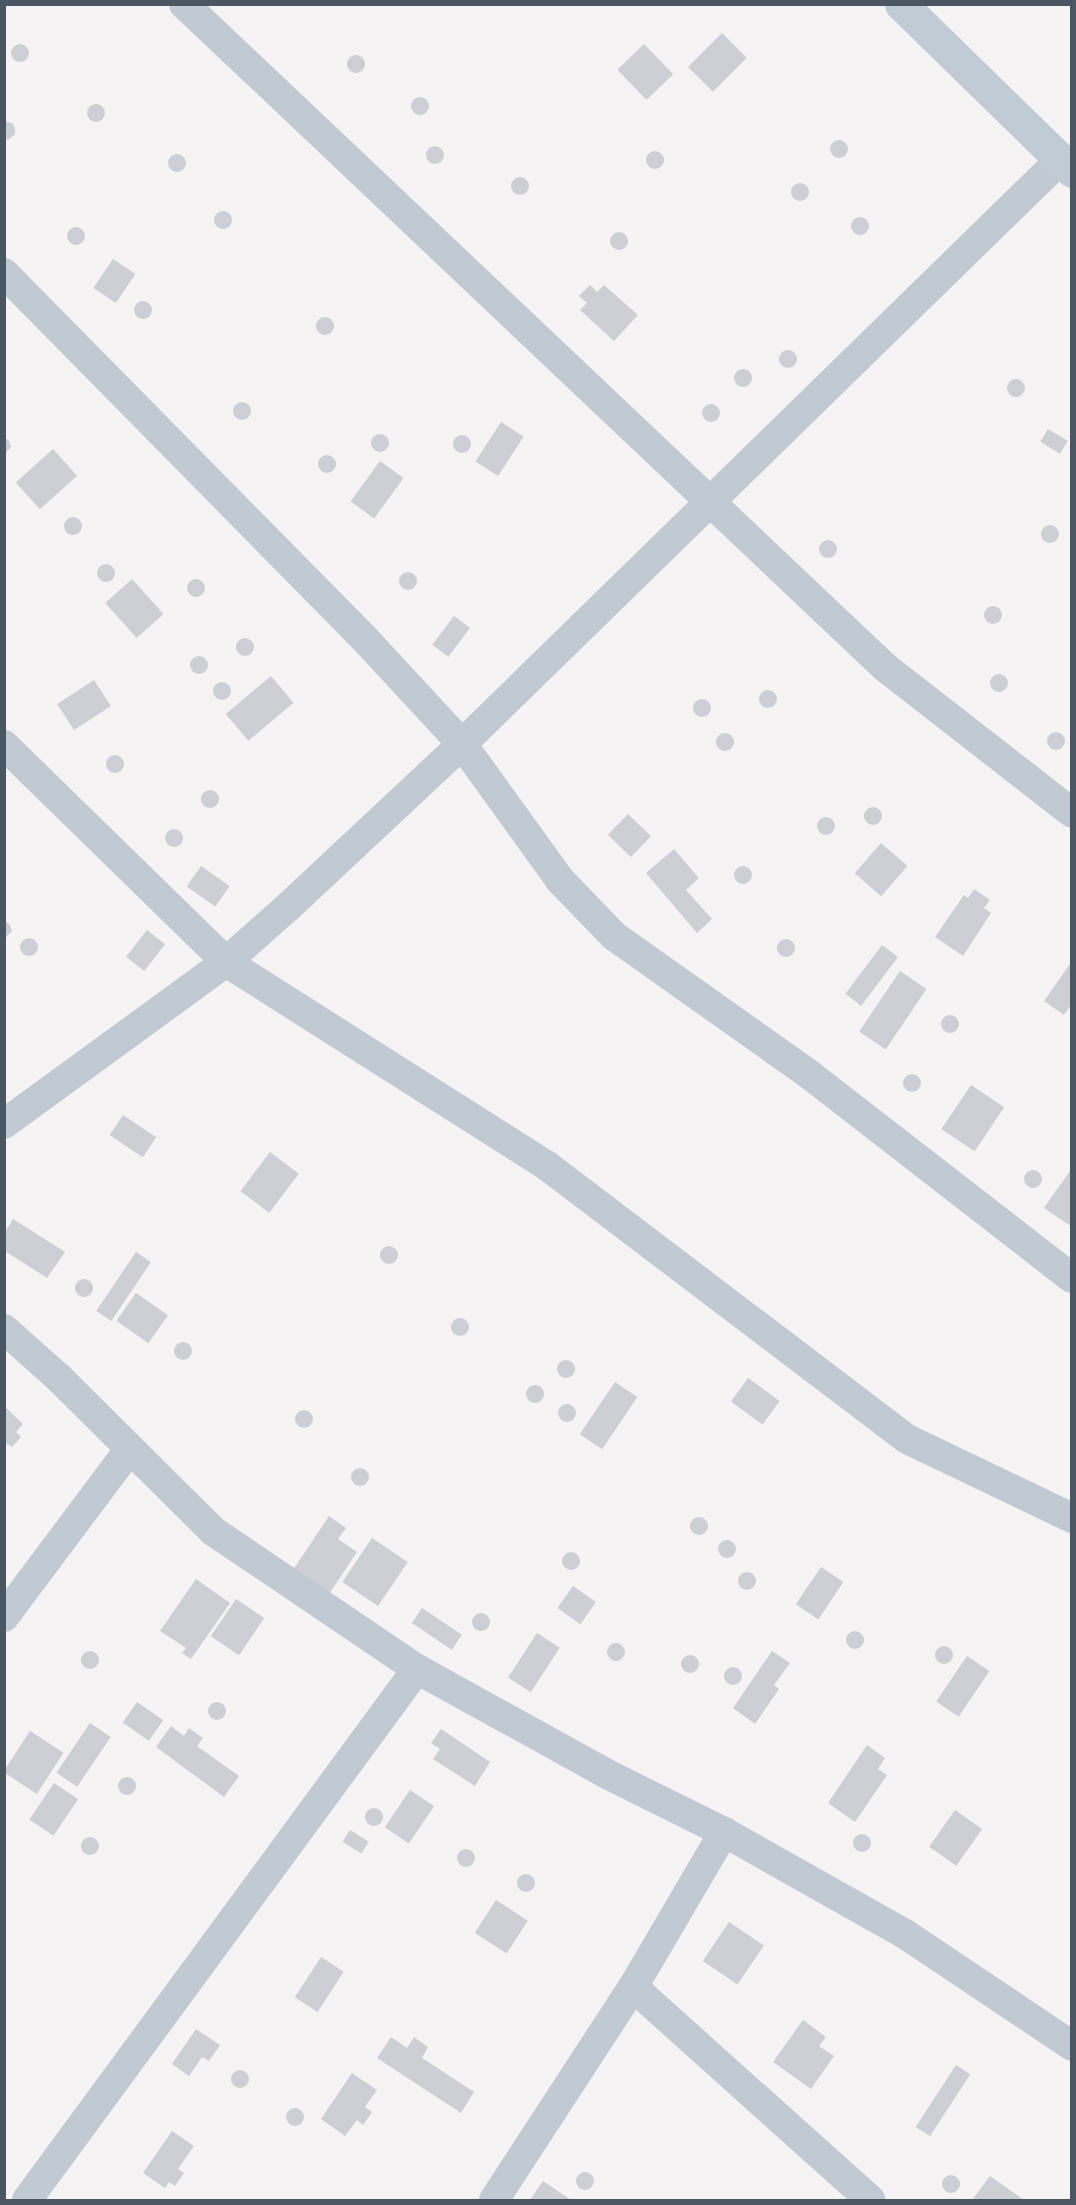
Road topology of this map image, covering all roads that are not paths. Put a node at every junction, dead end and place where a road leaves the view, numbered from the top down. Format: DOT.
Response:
graph roads {
  1 [pos="184,4"];
  2 [pos="901,4"];
  3 [pos="1066,165"];
  4 [pos="4,273"];
  5 [pos="712,501"];
  6 [pos="462,744"];
  7 [pos="4,745"];
  8 [pos="1071,813"];
  9 [pos="226,962"];
  10 [pos="4,1124"];
  11 [pos="1071,1278"];
  12 [pos="4,1329"];
  13 [pos="129,1450"];
  14 [pos="1071,1518"];
  15 [pos="4,1617"];
  16 [pos="417,1669"];
  17 [pos="724,1832"];
  18 [pos="633,1987"];
  19 [pos="1071,2046"];
  20 [pos="27,2200"];
  21 [pos="494,2200"];
  22 [pos="870,2200"];
  1 -- 5 [label="street"];
  2 -- 3 [label="main road"];
  3 -- 5 [label="street"];
  4 -- 6 [label="street"];
  5 -- 6 [label="street"];
  5 -- 8 [label="street"];
  6 -- 9 [label="street"];
  6 -- 11 [label="street"];
  7 -- 9 [label="street"];
  9 -- 10 [label="street"];
  9 -- 14 [label="street"];
  12 -- 13 [label="street"];
  13 -- 15 [label="street"];
  13 -- 16 [label="street"];
  16 -- 17 [label="street"];
  16 -- 20 [label="street"];
  17 -- 18 [label="street"];
  17 -- 19 [label="street"];
  18 -- 21 [label="street"];
  18 -- 22 [label="street"];
}
